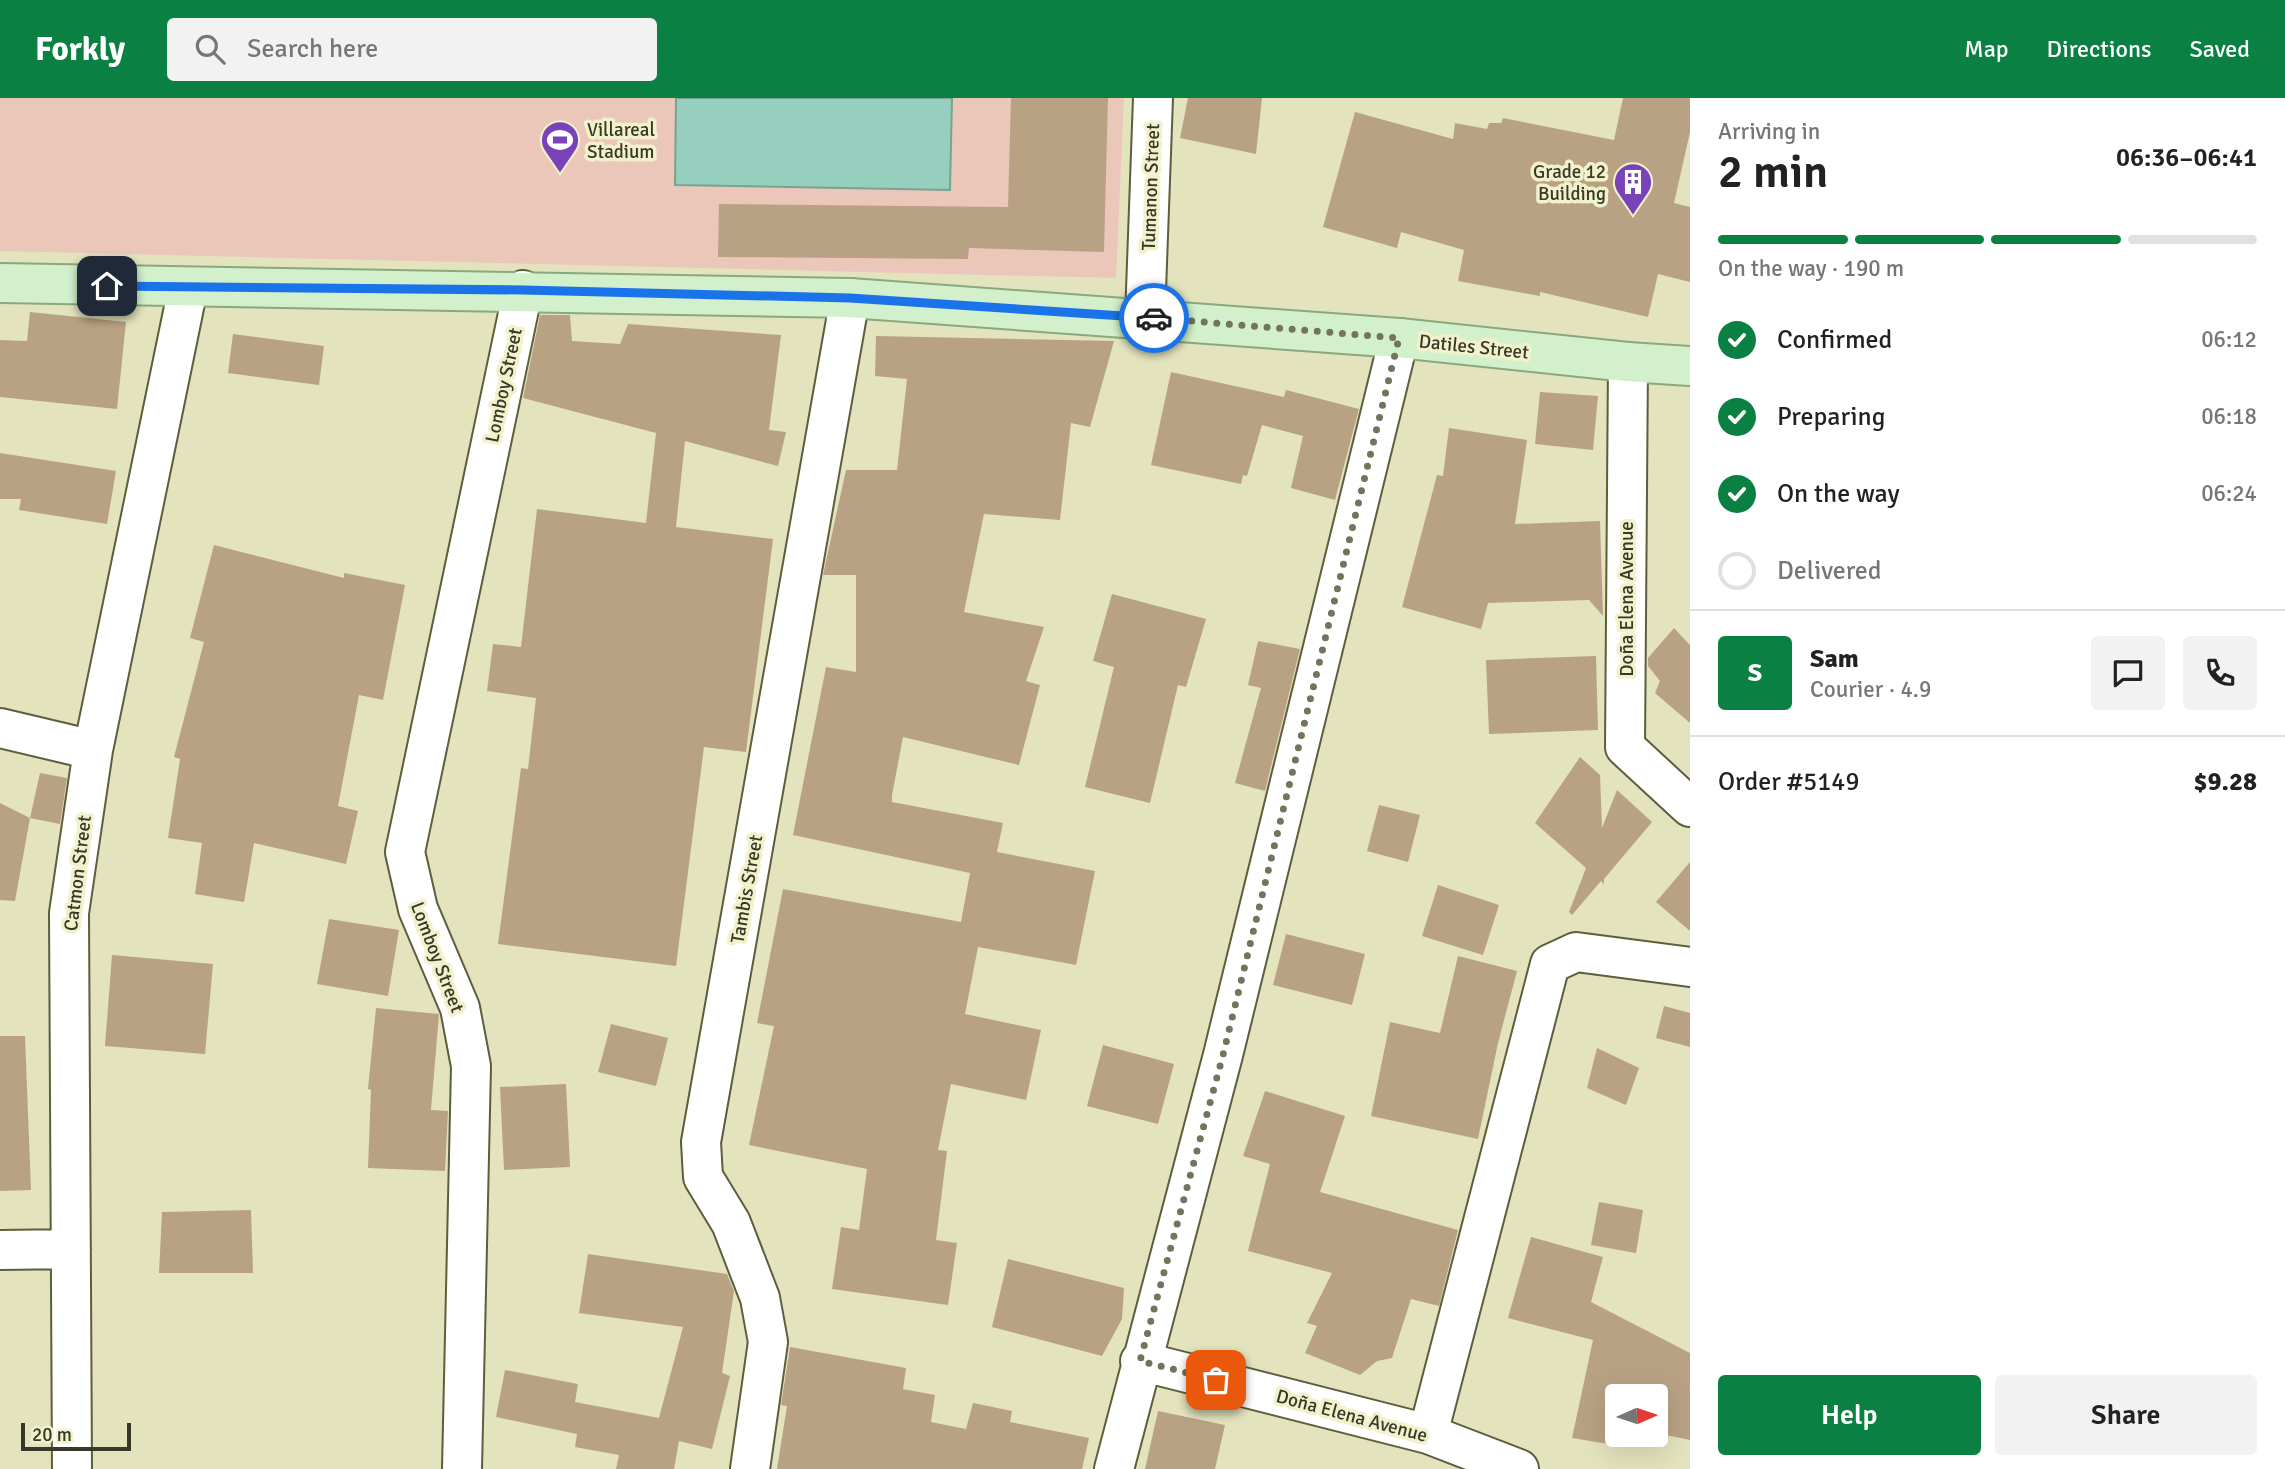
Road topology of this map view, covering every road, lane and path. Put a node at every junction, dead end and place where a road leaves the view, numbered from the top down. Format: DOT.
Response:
graph roads {
  1 [pos="1153,98"];
  2 [pos="0,283"];
  3 [pos="188,288"];
  4 [pos="523,290"];
  5 [pos="850,298"];
  6 [pos="1145,318"];
  7 [pos="1399,338"];
  8 [pos="1628,362"];
  9 [pos="1690,366"];
  10 [pos="0,728"];
  11 [pos="93,750"];
  12 [pos="1690,807"];
  13 [pos="1690,967"];
  14 [pos="71,1249"];
  15 [pos="0,1250"];
  16 [pos="1140,1361"];
  17 [pos="1428,1434"];
  18 [pos="72,1469"];
  19 [pos="461,1469"];
  20 [pos="750,1469"];
  21 [pos="1114,1469"];
  22 [pos="1519,1469"];
  1 -- 6 [label="street, Tumanon Street"];
  2 -- 3 [label="main road, Datiles Street"];
  3 -- 4 [label="main road, Datiles Street"];
  3 -- 11 [label="street, Catmon Street"];
  4 -- 5 [label="main road, Datiles Street"];
  4 -- 19 [label="street, Lomboy Street"];
  5 -- 6 [label="main road, Datiles Street"];
  5 -- 20 [label="street, Tambis Street"];
  6 -- 7 [label="main road, Datiles Street"];
  7 -- 8 [label="main road, Datiles Street"];
  7 -- 16 [label="street"];
  8 -- 9 [label="main road, Datiles Street"];
  8 -- 12 [label="street, Doña Elena Avenue"];
  10 -- 11 [label="street"];
  11 -- 14 [label="street, Catmon Street"];
  13 -- 17 [label="street"];
  14 -- 15 [label="street"];
  14 -- 18 [label="street, Catmon Street"];
  16 -- 17 [label="street, Doña Elena Avenue"];
  16 -- 21 [label="street"];
  17 -- 22 [label="street, Doña Elena Avenue"];
}
